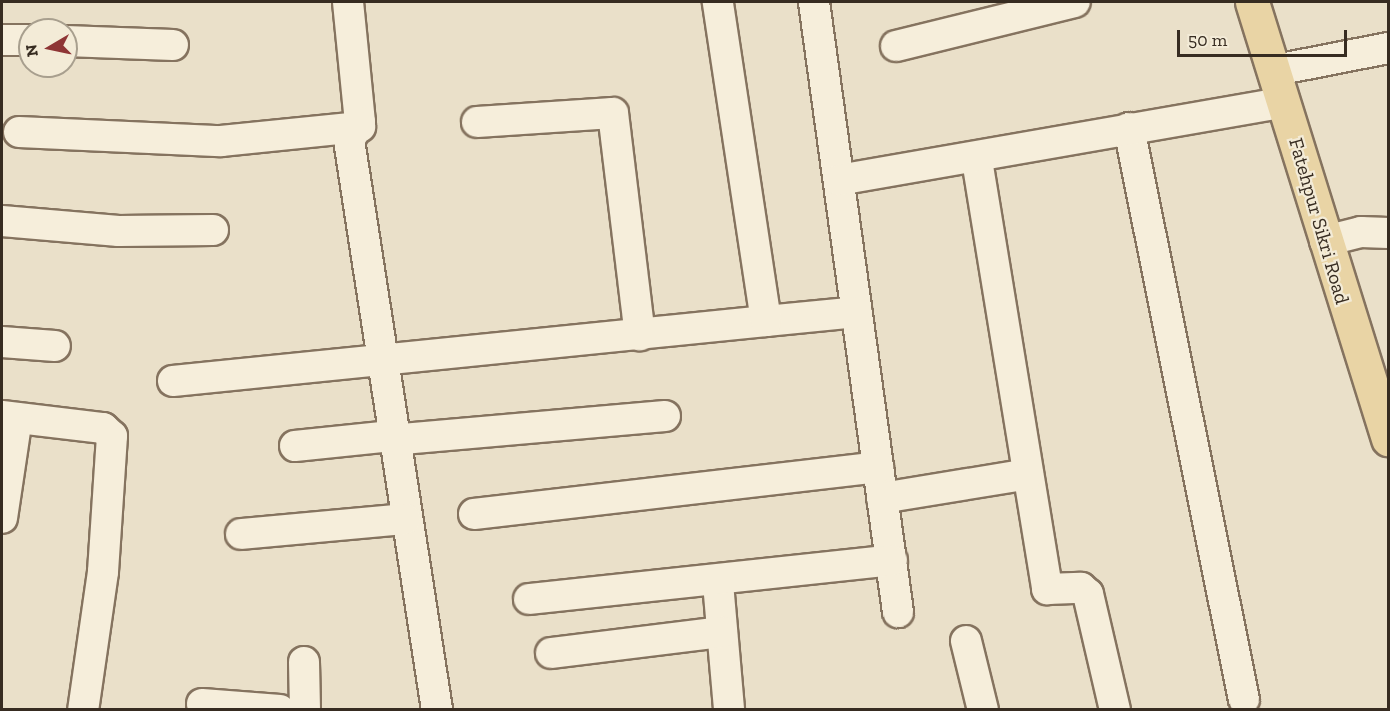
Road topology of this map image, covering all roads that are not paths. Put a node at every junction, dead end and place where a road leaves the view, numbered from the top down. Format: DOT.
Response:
graph roads {
  1 [pos="348,2"];
  2 [pos="718,2"];
  3 [pos="814,2"];
  4 [pos="1075,2"];
  5 [pos="1252,2"];
  6 [pos="1037,7"];
  7 [pos="2,40"];
  8 [pos="18,40"];
  9 [pos="78,41"];
  10 [pos="173,45"];
  11 [pos="896,46"];
  12 [pos="1389,48"];
  13 [pos="1275,70"];
  14 [pos="1284,102"];
  15 [pos="477,122"];
  16 [pos="360,127"];
  17 [pos="1129,128"];
  18 [pos="19,132"];
  19 [pos="977,160"];
  20 [pos="839,180"];
  21 [pos="2,221"];
  22 [pos="213,230"];
  23 [pos="1389,233"];
  24 [pos="1325,241"];
  25 [pos="857,312"];
  26 [pos="766,321"];
  27 [pos="640,335"];
  28 [pos="2,342"];
  29 [pos="55,346"];
  30 [pos="379,357"];
  31 [pos="173,381"];
  32 [pos="665,416"];
  33 [pos="10,417"];
  34 [pos="391,438"];
  35 [pos="1389,440"];
  36 [pos="295,446"];
  37 [pos="878,467"];
  38 [pos="1028,474"];
  39 [pos="882,498"];
  40 [pos="474,514"];
  41 [pos="2,518"];
  42 [pos="405,519"];
  43 [pos="241,534"];
  44 [pos="892,560"];
  45 [pos="718,583"];
  46 [pos="529,599"];
  47 [pos="898,612"];
  48 [pos="722,632"];
  49 [pos="966,641"];
  50 [pos="551,653"];
  51 [pos="304,662"];
  52 [pos="1244,700"];
  53 [pos="202,704"];
  54 [pos="83,710"];
  55 [pos="280,710"];
  56 [pos="305,710"];
  57 [pos="437,710"];
  58 [pos="729,710"];
  59 [pos="983,710"];
  60 [pos="1115,710"];
  1 -- 16 [label="street"];
  2 -- 26 [label="street"];
  3 -- 20 [label="street"];
  4 -- 6 [label="street"];
  5 -- 13 [label="main road, Fatehpur Sikri Road"];
  6 -- 11 [label="street"];
  7 -- 8 [label="street"];
  9 -- 10 [label="street"];
  12 -- 13 [label="street"];
  13 -- 14 [label="main road, Fatehpur Sikri Road"];
  14 -- 17 [label="street"];
  14 -- 24 [label="main road, Fatehpur Sikri Road"];
  15 -- 27 [label="street"];
  16 -- 18 [label="street"];
  16 -- 30 [label="street"];
  17 -- 19 [label="street"];
  17 -- 52 [label="street"];
  19 -- 20 [label="street"];
  19 -- 38 [label="street"];
  20 -- 25 [label="street"];
  21 -- 22 [label="street"];
  23 -- 24 [label="street"];
  24 -- 35 [label="main road, Fatehpur Sikri Road"];
  25 -- 26 [label="street"];
  25 -- 37 [label="street"];
  26 -- 27 [label="street"];
  27 -- 30 [label="street"];
  28 -- 29 [label="street"];
  30 -- 31 [label="street"];
  30 -- 34 [label="street"];
  32 -- 34 [label="street"];
  33 -- 41 [label="street"];
  33 -- 54 [label="street"];
  34 -- 36 [label="street"];
  34 -- 42 [label="street"];
  37 -- 39 [label="street"];
  37 -- 40 [label="street"];
  38 -- 39 [label="street"];
  38 -- 60 [label="street"];
  39 -- 44 [label="street"];
  42 -- 43 [label="street"];
  42 -- 57 [label="street"];
  44 -- 45 [label="street"];
  44 -- 47 [label="street"];
  45 -- 46 [label="street"];
  45 -- 48 [label="street"];
  48 -- 50 [label="street"];
  48 -- 58 [label="street"];
  49 -- 59 [label="street"];
  51 -- 56 [label="street"];
  53 -- 55 [label="street"];
}
